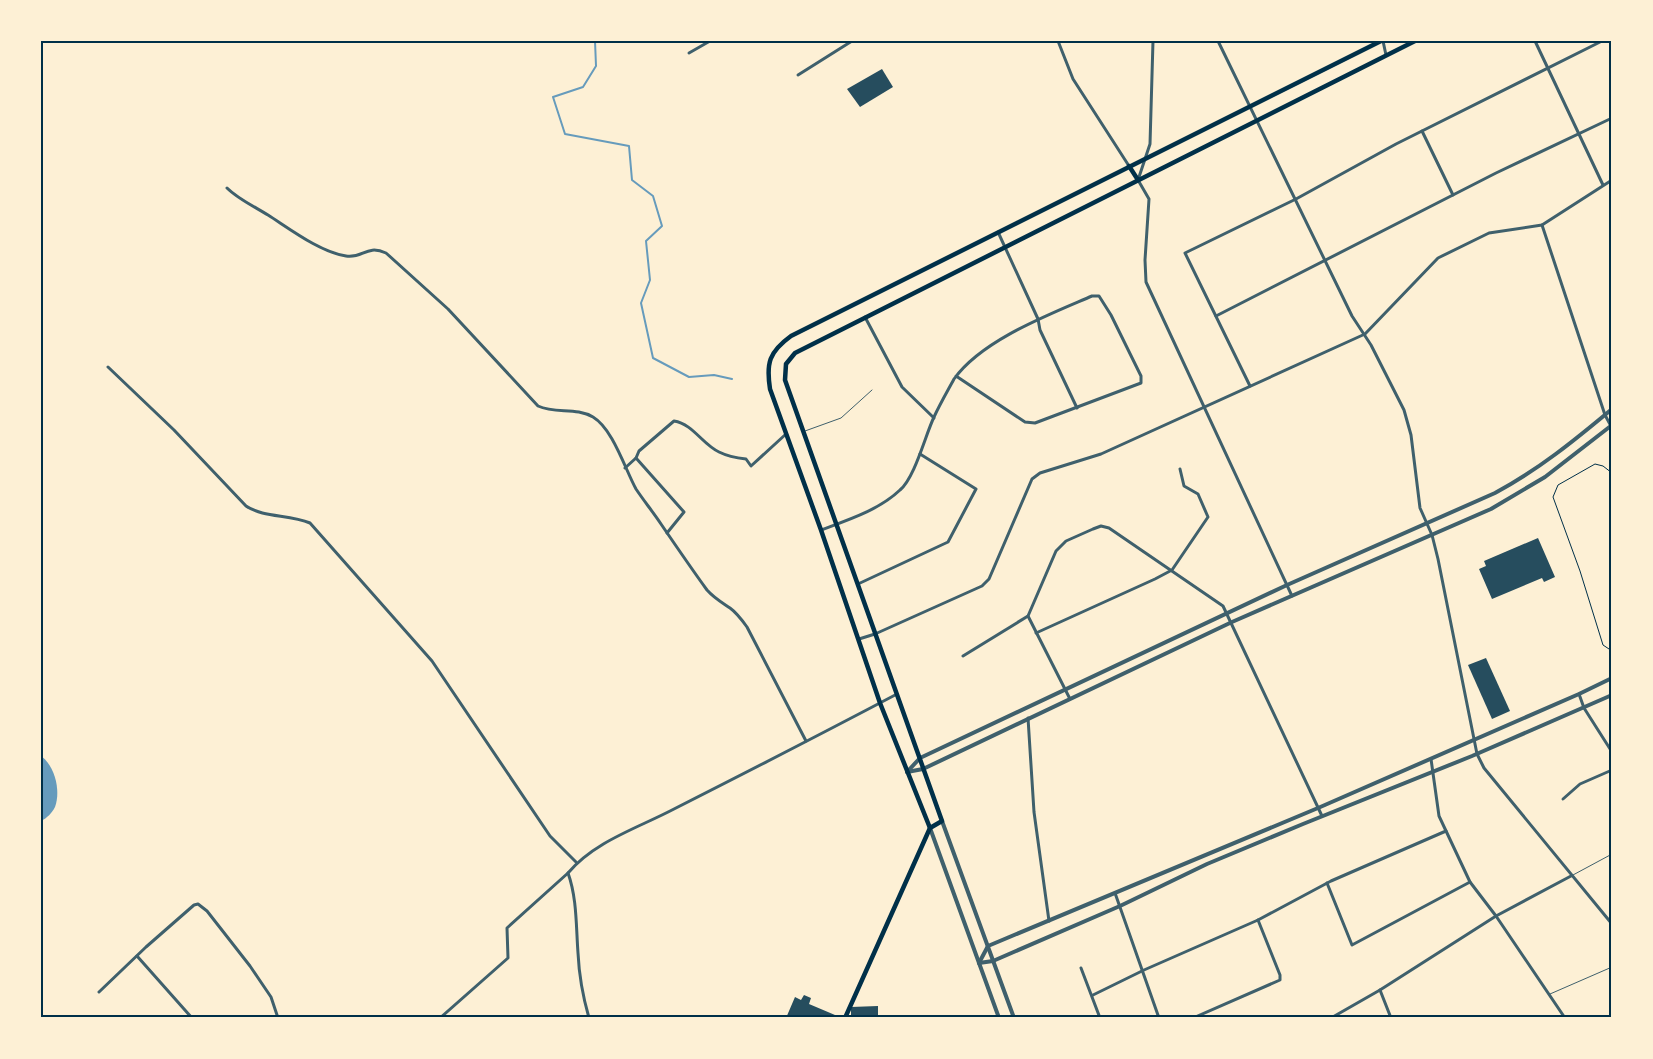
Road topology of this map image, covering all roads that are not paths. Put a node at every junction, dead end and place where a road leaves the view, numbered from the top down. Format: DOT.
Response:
graph roads {
  1 [pos="710,41"];
  2 [pos="852,41"];
  3 [pos="1058,41"];
  4 [pos="1153,41"];
  5 [pos="1218,41"];
  6 [pos="1382,41"];
  7 [pos="1415,41"];
  8 [pos="1535,41"];
  9 [pos="1602,41"];
  10 [pos="688,53"];
  11 [pos="1386,56"];
  12 [pos="1549,67"];
  13 [pos="798,75"];
  14 [pos="1250,107"];
  15 [pos="1612,118"];
  16 [pos="1257,122"];
  17 [pos="1422,131"];
  18 [pos="1580,133"];
  19 [pos="1144,158"];
  20 [pos="1129,166"];
  21 [pos="1138,180"];
  22 [pos="1612,180"];
  23 [pos="1604,185"];
  24 [pos="227,188"];
  25 [pos="1453,195"];
  26 [pos="1296,199"];
  27 [pos="1542,225"];
  28 [pos="998,232"];
  29 [pos="1005,246"];
  30 [pos="1325,260"];
  31 [pos="1216,316"];
  32 [pos="865,318"];
  33 [pos="1038,319"];
  34 [pos="1365,334"];
  35 [pos="108,367"];
  36 [pos="956,376"];
  37 [pos="1250,386"];
  38 [pos="872,390"];
  39 [pos="1205,407"];
  40 [pos="1077,408"];
  41 [pos="1612,409"];
  42 [pos="1605,415"];
  43 [pos="934,418"];
  44 [pos="1611,426"];
  45 [pos="804,431"];
  46 [pos="787,433"];
  47 [pos="920,454"];
  48 [pos="636,458"];
  49 [pos="625,468"];
  50 [pos="1180,470"];
  51 [pos="838,524"];
  52 [pos="1427,524"];
  53 [pos="821,530"];
  54 [pos="667,533"];
  55 [pos="1432,535"];
  56 [pos="1172,570"];
  57 [pos="858,584"];
  58 [pos="1287,585"];
  59 [pos="1292,596"];
  60 [pos="1227,612"];
  61 [pos="1028,616"];
  62 [pos="1232,622"];
  63 [pos="1036,633"];
  64 [pos="875,634"];
  65 [pos="859,639"];
  66 [pos="963,656"];
  67 [pos="1612,678"];
  68 [pos="1065,689"];
  69 [pos="898,694"];
  70 [pos="1579,694"];
  71 [pos="1612,695"];
  72 [pos="1070,698"];
  73 [pos="880,703"];
  74 [pos="1584,708"];
  75 [pos="1028,718"];
  76 [pos="1475,739"];
  77 [pos="806,741"];
  78 [pos="1612,752"];
  79 [pos="1477,754"];
  80 [pos="920,758"];
  81 [pos="1431,758"];
  82 [pos="923,769"];
  83 [pos="1612,770"];
  84 [pos="1434,771"];
  85 [pos="907,772"];
  86 [pos="1563,799"];
  87 [pos="1318,808"];
  88 [pos="1322,816"];
  89 [pos="942,821"];
  90 [pos="930,828"];
  91 [pos="1446,831"];
  92 [pos="1612,854"];
  93 [pos="576,862"];
  94 [pos="568,872"];
  95 [pos="1571,876"];
  96 [pos="1470,882"];
  97 [pos="1327,883"];
  98 [pos="1115,893"];
  99 [pos="1120,906"];
  100 [pos="1496,916"];
  101 [pos="1258,920"];
  102 [pos="1049,921"];
  103 [pos="1612,924"];
  104 [pos="988,946"];
  105 [pos="137,956"];
  106 [pos="994,961"];
  107 [pos="979,963"];
  108 [pos="1612,967"];
  109 [pos="1081,968"];
  110 [pos="1144,970"];
  111 [pos="1380,990"];
  112 [pos="99,992"];
  113 [pos="1549,994"];
  114 [pos="1093,995"];
  115 [pos="192,1018"];
  116 [pos="278,1018"];
  117 [pos="440,1018"];
  118 [pos="589,1018"];
  119 [pos="845,1018"];
  120 [pos="999,1018"];
  121 [pos="1014,1018"];
  122 [pos="1100,1018"];
  123 [pos="1159,1018"];
  124 [pos="1193,1018"];
  125 [pos="1331,1018"];
  126 [pos="1391,1018"];
  127 [pos="1565,1018"];
  1 -- 10 [label="street"];
  2 -- 13 [label="street"];
  3 -- 20 [label="street"];
  4 -- 19 [label="street"];
  5 -- 14 [label="street"];
  6 -- 11 [label="street"];
  6 -- 14 [label="main road"];
  7 -- 11 [label="main road"];
  8 -- 12 [label="street"];
  9 -- 12 [label="street"];
  11 -- 16 [label="main road"];
  12 -- 17 [label="street"];
  12 -- 18 [label="street"];
  14 -- 16 [label="street"];
  14 -- 19 [label="main road"];
  15 -- 18 [label="street"];
  16 -- 21 [label="main road"];
  16 -- 26 [label="street"];
  17 -- 25 [label="street"];
  17 -- 26 [label="street"];
  18 -- 23 [label="street"];
  18 -- 25 [label="street"];
  19 -- 20 [label="main road"];
  19 -- 21 [label="street"];
  20 -- 21 [label="main road"];
  20 -- 28 [label="main road"];
  21 -- 29 [label="main road"];
  21 -- 39 [label="street"];
  22 -- 23 [label="street"];
  23 -- 27 [label="street"];
  24 -- 49 [label="street"];
  25 -- 30 [label="street"];
  26 -- 30 [label="street"];
  26 -- 31 [label="street"];
  27 -- 34 [label="street"];
  27 -- 42 [label="street"];
  28 -- 29 [label="street"];
  28 -- 46 [label="main road"];
  29 -- 32 [label="main road"];
  29 -- 33 [label="street"];
  30 -- 31 [label="street"];
  30 -- 34 [label="street"];
  31 -- 37 [label="street"];
  32 -- 43 [label="street"];
  32 -- 45 [label="main road"];
  33 -- 36 [label="street"];
  33 -- 40 [label="street"];
  33 -- 40 [label="street"];
  34 -- 37 [label="street"];
  34 -- 52 [label="street"];
  35 -- 93 [label="street"];
  36 -- 40 [label="street"];
  36 -- 43 [label="street"];
  37 -- 39 [label="street"];
  38 -- 45 [label="lane"];
  39 -- 58 [label="street"];
  39 -- 64 [label="street"];
  41 -- 42 [label="street"];
  42 -- 44 [label="street"];
  42 -- 52 [label="street"];
  43 -- 47 [label="street"];
  44 -- 55 [label="street"];
  45 -- 51 [label="main road"];
  46 -- 48 [label="street"];
  46 -- 53 [label="main road"];
  47 -- 51 [label="street"];
  47 -- 57 [label="street"];
  48 -- 49 [label="street"];
  48 -- 54 [label="street"];
  49 -- 54 [label="street"];
  50 -- 56 [label="street"];
  51 -- 53 [label="street"];
  51 -- 57 [label="main road"];
  52 -- 55 [label="street"];
  52 -- 58 [label="street"];
  53 -- 65 [label="main road"];
  54 -- 77 [label="street"];
  55 -- 59 [label="street"];
  55 -- 76 [label="street"];
  56 -- 60 [label="street"];
  56 -- 61 [label="street"];
  56 -- 63 [label="street"];
  57 -- 64 [label="main road"];
  58 -- 59 [label="street"];
  58 -- 60 [label="street"];
  59 -- 62 [label="street"];
  60 -- 62 [label="street"];
  60 -- 68 [label="street"];
  61 -- 63 [label="street"];
  61 -- 66 [label="street"];
  62 -- 72 [label="street"];
  62 -- 87 [label="street"];
  63 -- 68 [label="street"];
  64 -- 65 [label="street"];
  64 -- 69 [label="main road"];
  65 -- 73 [label="main road"];
  67 -- 70 [label="street"];
  68 -- 72 [label="street"];
  68 -- 80 [label="street"];
  69 -- 73 [label="street"];
  69 -- 80 [label="main road"];
  70 -- 74 [label="street"];
  70 -- 76 [label="street"];
  71 -- 74 [label="street"];
  72 -- 75 [label="street"];
  73 -- 77 [label="street"];
  73 -- 85 [label="main road"];
  74 -- 78 [label="street"];
  74 -- 79 [label="street"];
  75 -- 82 [label="street"];
  75 -- 102 [label="street"];
  76 -- 79 [label="street"];
  76 -- 81 [label="street"];
  77 -- 93 [label="street"];
  79 -- 84 [label="street"];
  79 -- 95 [label="street"];
  80 -- 82 [label="main road"];
  80 -- 85 [label="street"];
  81 -- 84 [label="street"];
  81 -- 87 [label="street"];
  82 -- 85 [label="street"];
  82 -- 89 [label="main road"];
  83 -- 86 [label="street"];
  84 -- 88 [label="street"];
  84 -- 91 [label="street"];
  85 -- 90 [label="main road"];
  87 -- 88 [label="street"];
  87 -- 98 [label="street"];
  88 -- 99 [label="street"];
  89 -- 90 [label="main road"];
  89 -- 104 [label="street"];
  90 -- 107 [label="street"];
  90 -- 119 [label="main road"];
  91 -- 96 [label="street"];
  91 -- 97 [label="street"];
  92 -- 95 [label="lane"];
  93 -- 94 [label="street"];
  94 -- 117 [label="street"];
  94 -- 118 [label="street"];
  95 -- 100 [label="street"];
  95 -- 103 [label="street"];
  96 -- 97 [label="street"];
  96 -- 100 [label="street"];
  97 -- 101 [label="street"];
  98 -- 99 [label="street"];
  98 -- 102 [label="street"];
  99 -- 106 [label="street"];
  99 -- 110 [label="street"];
  100 -- 111 [label="street"];
  100 -- 113 [label="street"];
  101 -- 110 [label="street"];
  101 -- 124 [label="street"];
  102 -- 104 [label="street"];
  104 -- 106 [label="street"];
  104 -- 107 [label="street"];
  105 -- 112 [label="street"];
  105 -- 115 [label="street"];
  105 -- 116 [label="street"];
  106 -- 107 [label="street"];
  106 -- 121 [label="street"];
  107 -- 120 [label="street"];
  108 -- 113 [label="lane"];
  109 -- 114 [label="street"];
  110 -- 114 [label="street"];
  110 -- 123 [label="street"];
  111 -- 125 [label="street"];
  111 -- 126 [label="street"];
  113 -- 127 [label="street"];
  114 -- 122 [label="street"];
}
